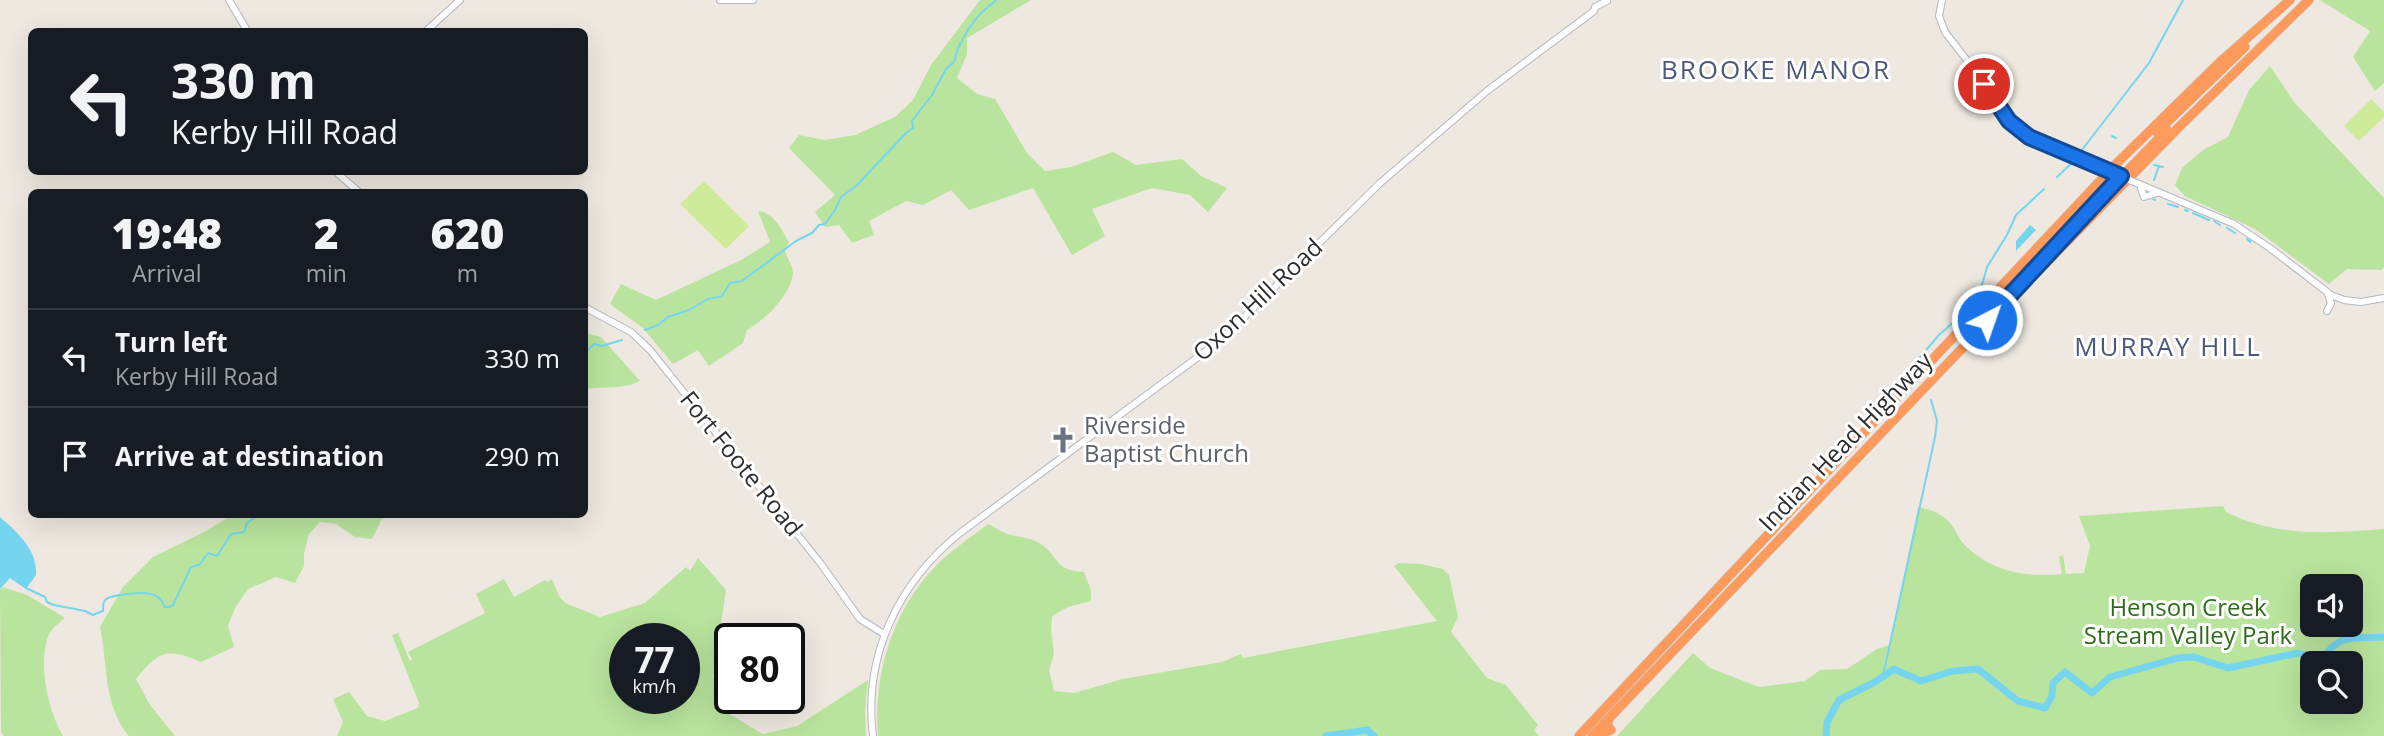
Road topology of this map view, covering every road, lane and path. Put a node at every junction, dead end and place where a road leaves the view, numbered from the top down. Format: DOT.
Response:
graph roads {
  1 [pos="229,0"];
  2 [pos="460,0"];
  3 [pos="720,0"];
  4 [pos="753,0"];
  5 [pos="1942,0"];
  6 [pos="2290,0"];
  7 [pos="1608,1"];
  8 [pos="2308,1"];
  9 [pos="2269,19"];
  10 [pos="246,28"];
  11 [pos="429,28"];
  12 [pos="339,175"];
  13 [pos="2118,175"];
  14 [pos="356,189"];
  15 [pos="2329,294"];
  16 [pos="2384,298"];
  17 [pos="588,309"];
  18 [pos="2327,311"];
  19 [pos="1972,316"];
  20 [pos="1950,361"];
  21 [pos="884,634"];
  22 [pos="873,736"];
  23 [pos="1579,736"];
  24 [pos="1594,736"];
  1 -- 10 [label="main road"];
  2 -- 11 [label="main road"];
  3 -- 4 [label="main road"];
  5 -- 13 [label="main road, bridge"];
  6 -- 9 [label="highway, Indian Head Highway"];
  7 -- 21 [label="main road, Oxon Hill Road"];
  8 -- 13 [label="highway"];
  8 -- 20 [label="highway, Indian Head Highway"];
  9 -- 13 [label="highway"];
  9 -- 19 [label="highway, Indian Head Highway"];
  12 -- 14 [label="main road"];
  13 -- 15 [label="main road, bridge"];
  13 -- 19 [label="highway"];
  13 -- 20 [label="highway"];
  15 -- 16 [label="main road"];
  15 -- 18 [label="main road"];
  17 -- 21 [label="main road, Fort Foote Road"];
  19 -- 23 [label="highway, Indian Head Highway"];
  20 -- 24 [label="highway, Indian Head Highway"];
  21 -- 22 [label="main road, Oxon Hill Road"];
}
